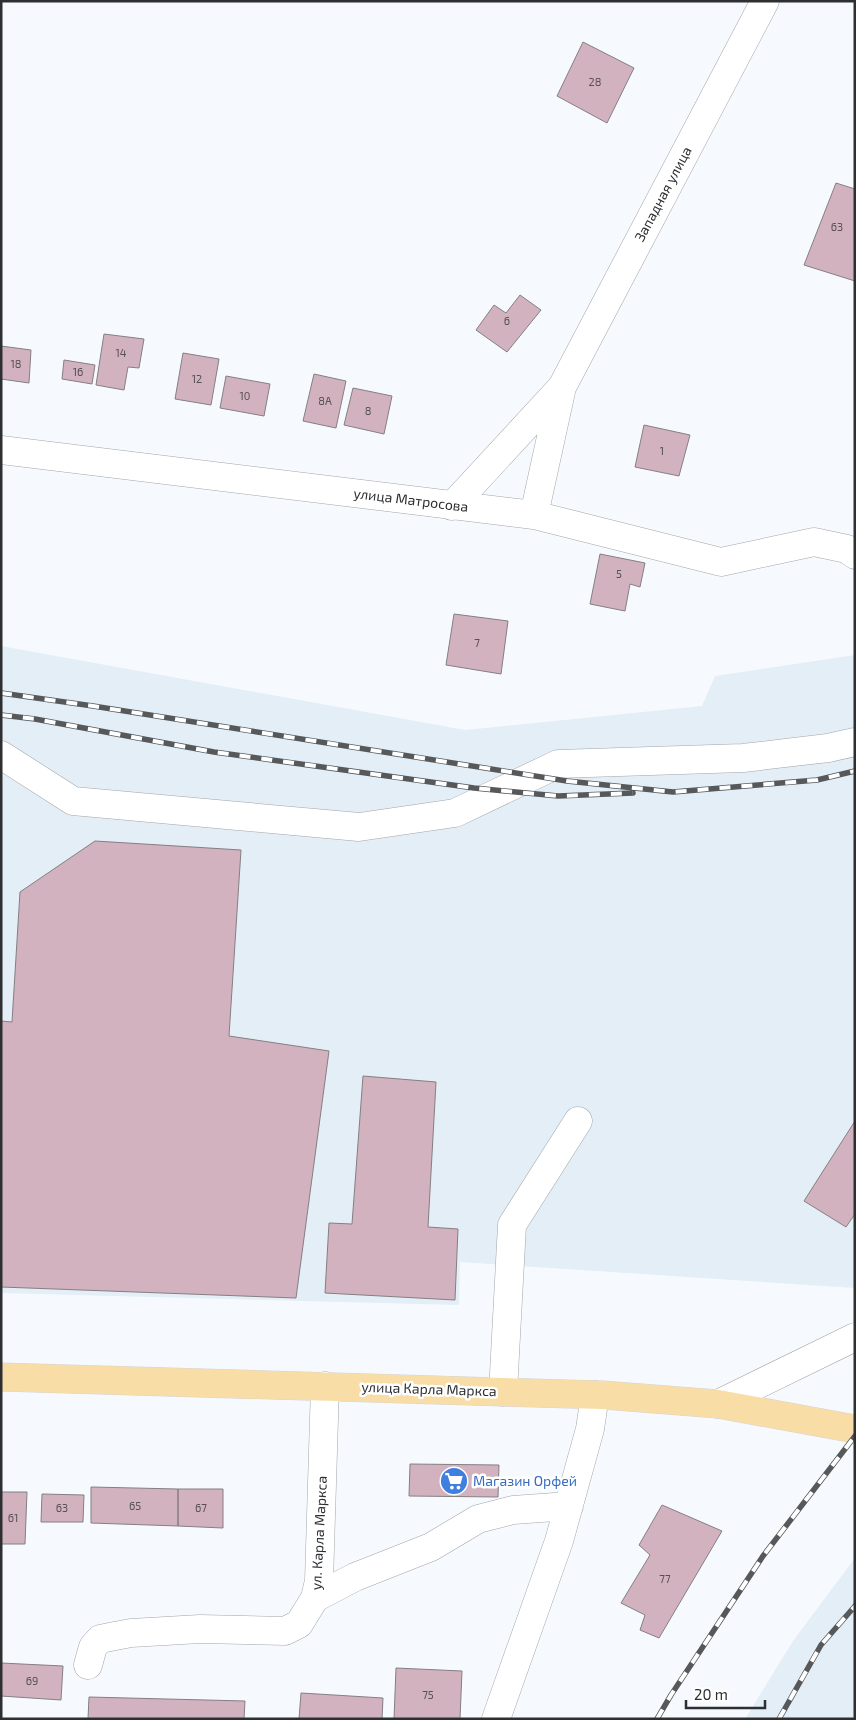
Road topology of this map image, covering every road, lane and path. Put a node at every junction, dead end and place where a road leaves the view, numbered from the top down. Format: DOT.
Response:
graph roads {
  1 [pos="765,1"];
  2 [pos="562,387"];
  3 [pos="1,450"];
  4 [pos="452,506"];
  5 [pos="534,515"];
  6 [pos="855,555"];
  7 [pos="855,742"];
  8 [pos="1,755"];
  9 [pos="578,1122"];
  10 [pos="855,1337"];
  11 [pos="1,1377"];
  12 [pos="325,1386"];
  13 [pos="503,1392"];
  14 [pos="594,1395"];
  15 [pos="718,1404"];
  16 [pos="855,1429"];
  17 [pos="569,1506"];
  18 [pos="315,1598"];
  19 [pos="88,1665"];
  20 [pos="496,1719"];
  1 -- 2 [label="street, Западная улица"];
  2 -- 4 [label="street"];
  2 -- 5 [label="street"];
  3 -- 4 [label="street, улица Матросова"];
  4 -- 5 [label="street, улица Матросова"];
  5 -- 6 [label="street, улица Матросова"];
  7 -- 8 [label="street"];
  9 -- 13 [label="street"];
  10 -- 15 [label="street"];
  11 -- 12 [label="main road, улица Карла Маркса"];
  12 -- 13 [label="main road, улица Карла Маркса"];
  12 -- 18 [label="street, ул. Карла Маркса"];
  13 -- 14 [label="main road, улица Карла Маркса"];
  14 -- 15 [label="main road, улица Карла Маркса"];
  14 -- 17 [label="street"];
  15 -- 16 [label="main road, улица Карла Маркса"];
  17 -- 18 [label="street"];
  17 -- 20 [label="street"];
  18 -- 19 [label="street, ул. Карла Маркса"];
}
